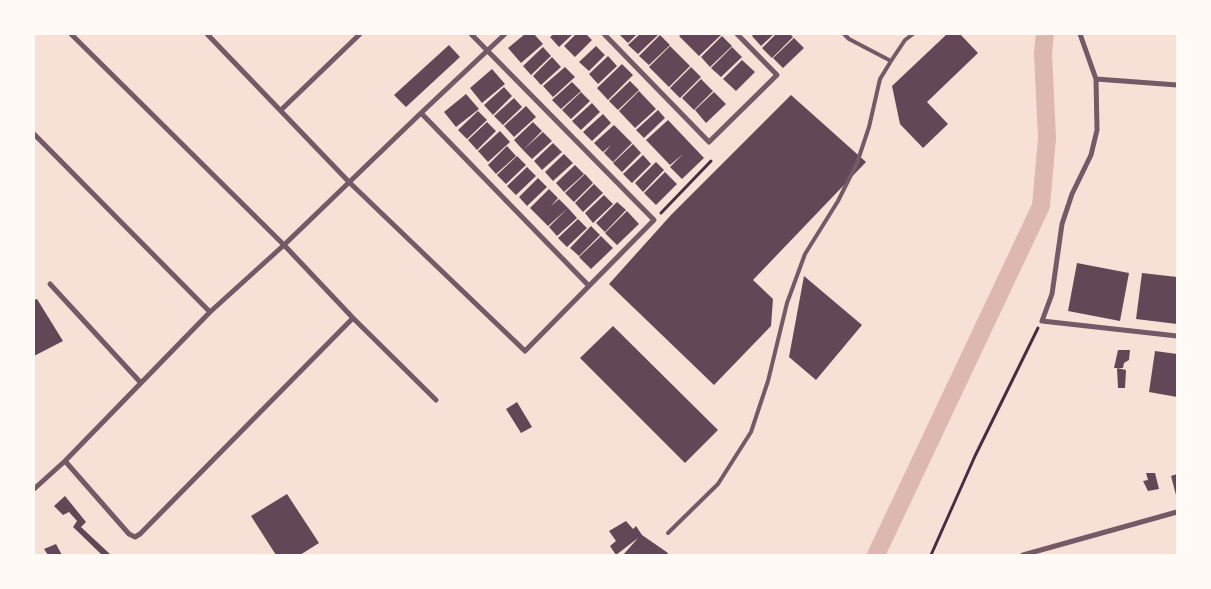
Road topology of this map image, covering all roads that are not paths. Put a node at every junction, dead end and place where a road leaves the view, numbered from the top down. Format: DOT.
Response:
graph roads {
  1 [pos="71,34"];
  2 [pos="207,34"];
  3 [pos="471,34"];
  4 [pos="505,34"];
  5 [pos="604,34"];
  6 [pos="737,34"];
  7 [pos="844,34"];
  8 [pos="913,34"];
  9 [pos="1080,34"];
  10 [pos="355,35"];
  11 [pos="487,50"];
  12 [pos="891,61"];
  13 [pos="1096,79"];
  14 [pos="1177,85"];
  15 [pos="281,110"];
  16 [pos="421,113"];
  17 [pos="34,134"];
  18 [pos="349,182"];
  19 [pos="284,245"];
  20 [pos="50,284"];
  21 [pos="590,286"];
  22 [pos="210,312"];
  23 [pos="353,318"];
  24 [pos="1177,336"];
  25 [pos="141,383"];
  26 [pos="436,400"];
  27 [pos="65,461"];
  28 [pos="34,489"];
  29 [pos="1177,512"];
  30 [pos="668,532"];
  31 [pos="1023,555"];
  1 -- 19 [label="street"];
  2 -- 15 [label="street"];
  3 -- 11 [label="street"];
  4 -- 11 [label="street"];
  5 -- 6 [label="street"];
  7 -- 12 [label="lane"];
  8 -- 12 [label="lane"];
  9 -- 13 [label="street"];
  10 -- 15 [label="street"];
  11 -- 16 [label="street"];
  11 -- 21 [label="street"];
  12 -- 30 [label="lane"];
  13 -- 14 [label="street"];
  13 -- 24 [label="street"];
  15 -- 18 [label="street"];
  16 -- 18 [label="street"];
  16 -- 21 [label="street"];
  17 -- 22 [label="street"];
  18 -- 19 [label="street"];
  18 -- 21 [label="street"];
  19 -- 22 [label="street"];
  19 -- 23 [label="street"];
  20 -- 25 [label="street"];
  22 -- 25 [label="street"];
  23 -- 26 [label="street"];
  23 -- 27 [label="street"];
  25 -- 27 [label="street"];
  27 -- 28 [label="street"];
  29 -- 31 [label="street"];
}
